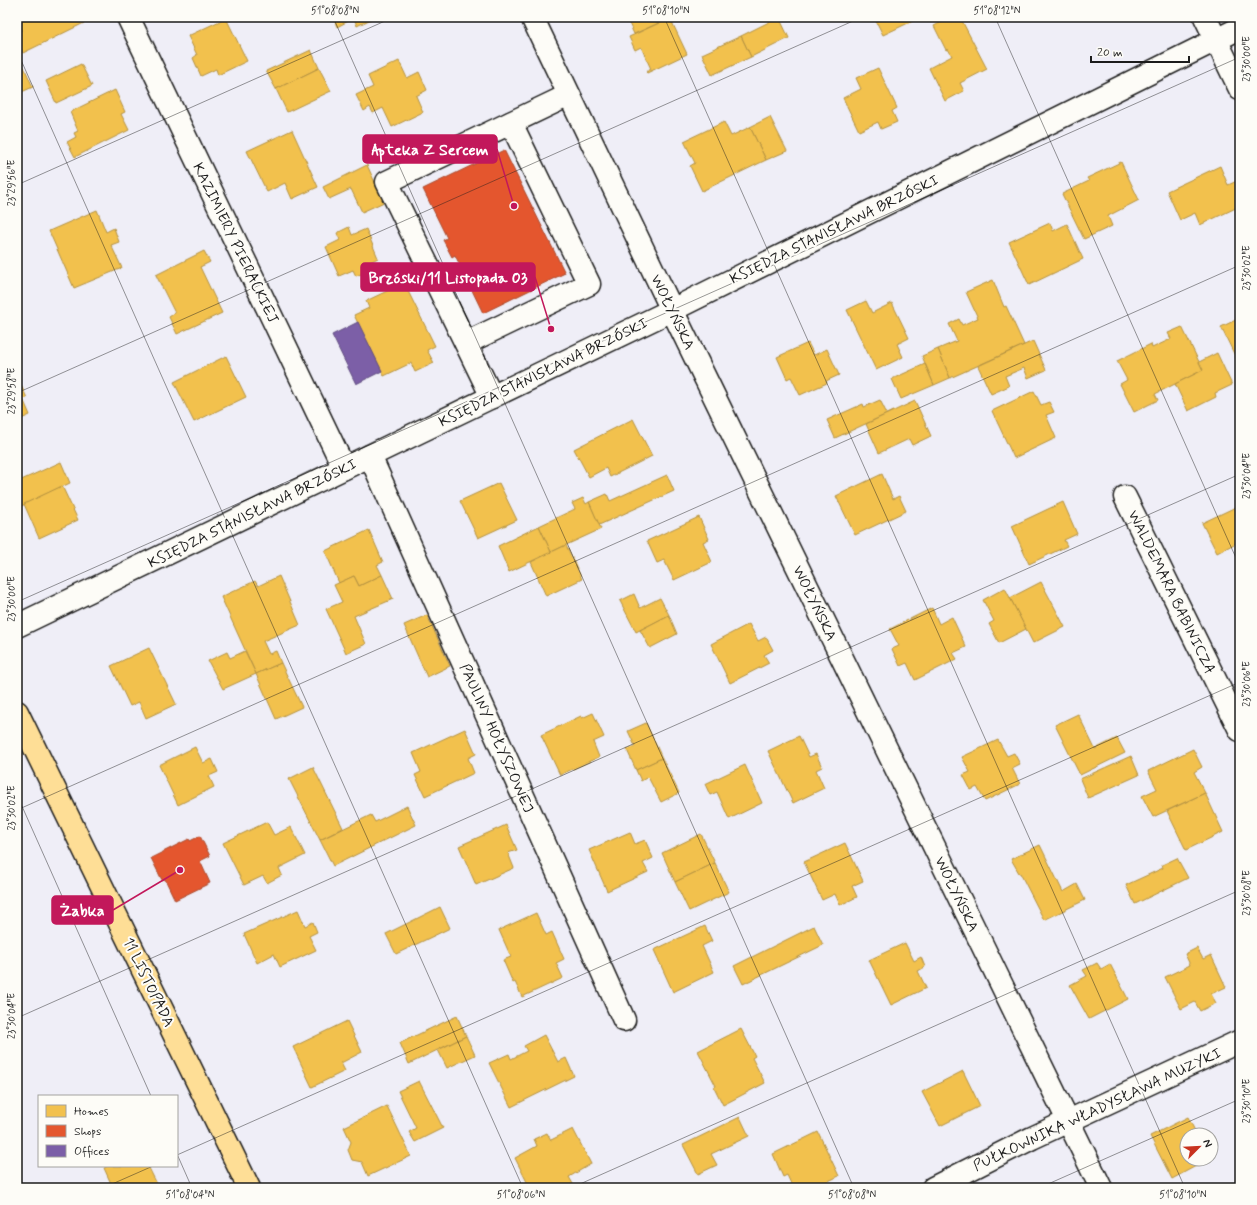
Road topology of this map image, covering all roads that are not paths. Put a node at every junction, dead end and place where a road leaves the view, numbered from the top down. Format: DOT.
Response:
graph roads {
  1 [pos="128,17"];
  2 [pos="532,17"];
  3 [pos="1205,17"];
  4 [pos="1240,28"];
  5 [pos="1216,40"];
  6 [pos="1240,89"];
  7 [pos="569,95"];
  8 [pos="511,123"];
  9 [pos="672,310"];
  10 [pos="466,343"];
  11 [pos="492,397"];
  12 [pos="370,456"];
  13 [pos="344,468"];
  14 [pos="1125,497"];
  15 [pos="17,626"];
  16 [pos="17,712"];
  17 [pos="1240,730"];
  18 [pos="624,1020"];
  19 [pos="1240,1041"];
  20 [pos="1068,1121"];
  21 [pos="249,1188"];
  22 [pos="933,1188"];
  23 [pos="1101,1188"];
  1 -- 13 [label="street, KAZIMIERY PIERACKIEJ"];
  2 -- 7 [label="street, WOŁYŃSKA"];
  3 -- 5 [label="street"];
  4 -- 5 [label="street, KSIĘDZA STANISŁAWA BRZÓSKI"];
  5 -- 6 [label="street"];
  5 -- 9 [label="street, KSIĘDZA STANISŁAWA BRZÓSKI"];
  7 -- 8 [label="street"];
  7 -- 9 [label="street, WOŁYŃSKA"];
  8 -- 10 [label="street"];
  8 -- 10 [label="street"];
  9 -- 11 [label="street, KSIĘDZA STANISŁAWA BRZÓSKI"];
  9 -- 20 [label="street, WOŁYŃSKA"];
  10 -- 11 [label="street"];
  11 -- 12 [label="street, KSIĘDZA STANISŁAWA BRZÓSKI"];
  12 -- 13 [label="street, KSIĘDZA STANISŁAWA BRZÓSKI"];
  12 -- 18 [label="street, PAULINY HOŁYSZOWEJ"];
  13 -- 15 [label="street, KSIĘDZA STANISŁAWA BRZÓSKI"];
  14 -- 17 [label="street, WALDEMARA BABINICZA"];
  16 -- 21 [label="main road, 11 LISTOPADA"];
  19 -- 20 [label="street, PUŁKOWNIKA WŁADYSŁAWA MUZYKI"];
  20 -- 22 [label="street, PUŁKOWNIKA WŁADYSŁAWA MUZYKI"];
  20 -- 23 [label="street, WOŁYŃSKA"];
}
